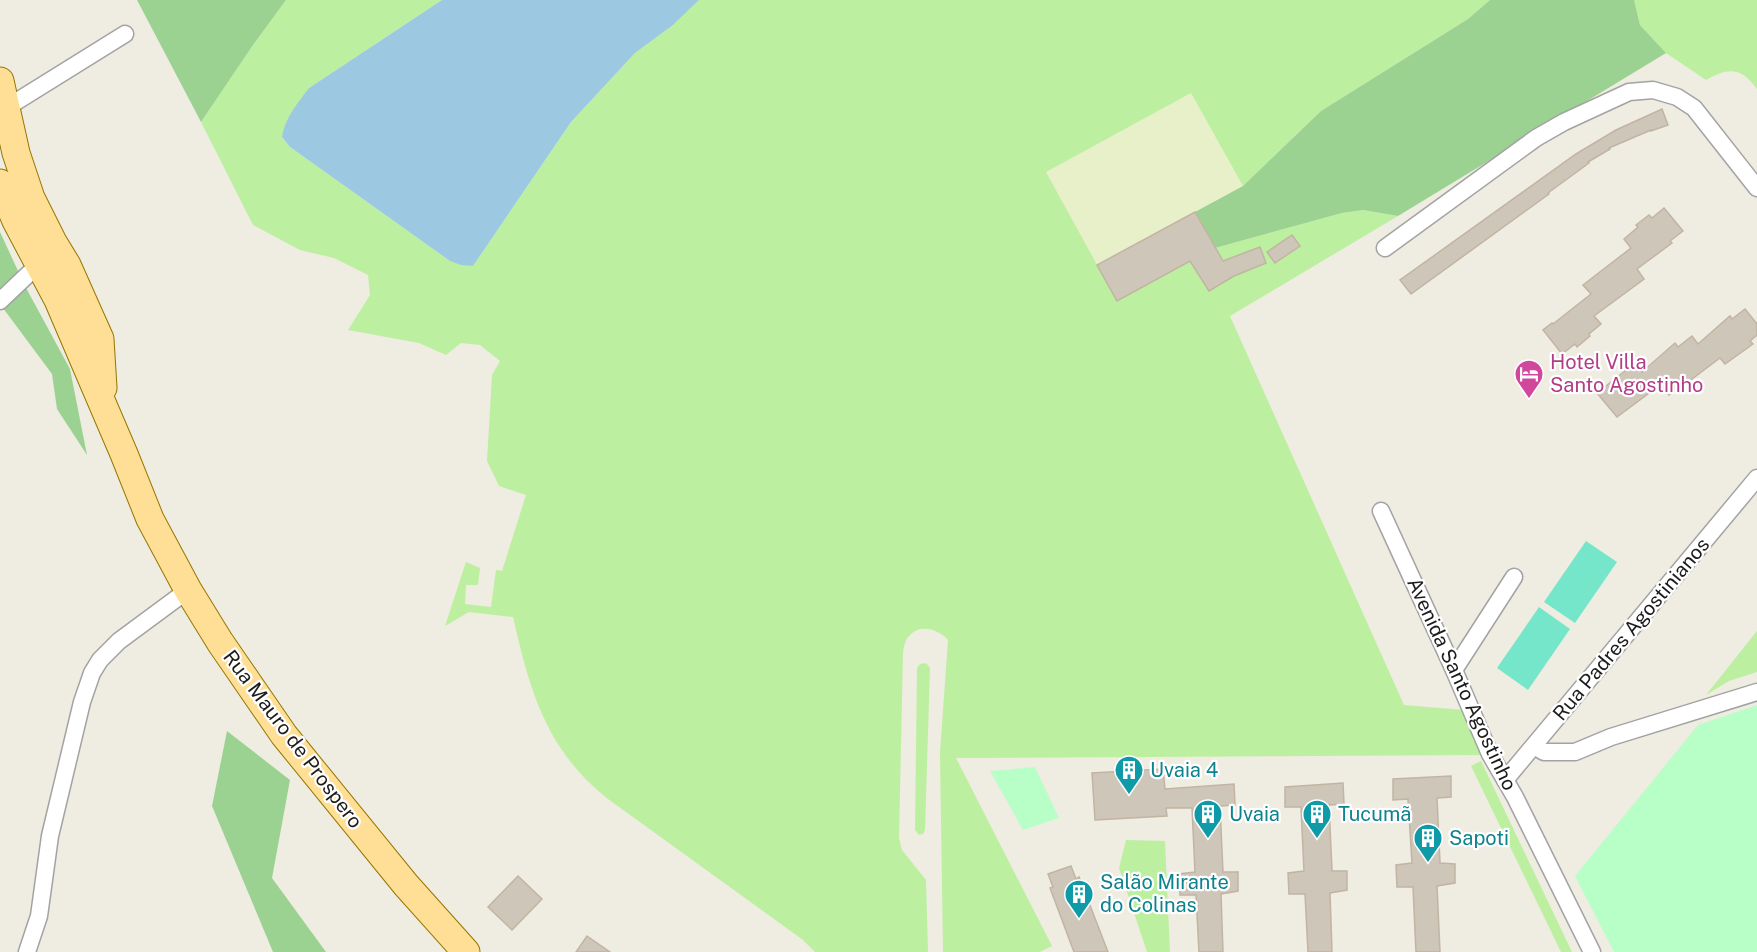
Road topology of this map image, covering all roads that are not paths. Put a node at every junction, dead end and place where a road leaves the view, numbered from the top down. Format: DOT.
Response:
graph roads {
  1 [pos="124,34"];
  2 [pos="0,81"];
  3 [pos="6,108"];
  4 [pos="0,183"];
  5 [pos="1757,188"];
  6 [pos="1385,248"];
  7 [pos="39,264"];
  8 [pos="0,301"];
  9 [pos="104,408"];
  10 [pos="1757,478"];
  11 [pos="1381,511"];
  12 [pos="1514,577"];
  13 [pos="188,590"];
  14 [pos="1454,670"];
  15 [pos="1757,692"];
  16 [pos="1534,746"];
  17 [pos="1505,780"];
  18 [pos="27,952"];
  19 [pos="466,952"];
  20 [pos="1593,952"];
  1 -- 3 [label="street"];
  2 -- 3 [label="main road, Rua Mauro de Prospero"];
  3 -- 9 [label="main road, Rua Mauro de Prospero"];
  4 -- 7 [label="main road, Rua Mauro de Prospero"];
  5 -- 6 [label="street"];
  7 -- 8 [label="street"];
  7 -- 9 [label="main road, Rua Mauro de Prospero"];
  9 -- 13 [label="main road, Rua Mauro de Prospero"];
  10 -- 16 [label="street, Rua Padres Agostinianos"];
  11 -- 14 [label="street, Avenida Santo Agostinho"];
  12 -- 14 [label="street"];
  13 -- 18 [label="street"];
  13 -- 19 [label="main road, Rua Mauro de Prospero"];
  14 -- 17 [label="street, Avenida Santo Agostinho"];
  15 -- 16 [label="street"];
  16 -- 17 [label="street, Rua Padres Agostinianos"];
  17 -- 20 [label="street, Avenida Santo Agostinho"];
}
